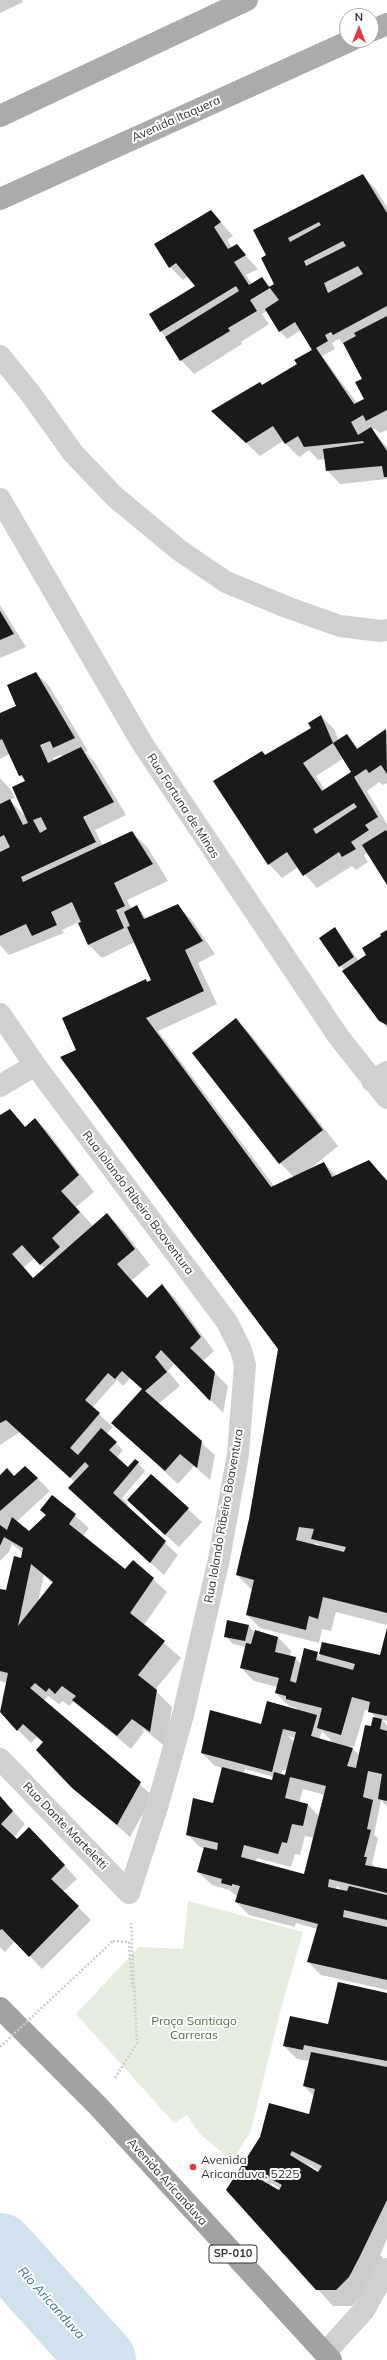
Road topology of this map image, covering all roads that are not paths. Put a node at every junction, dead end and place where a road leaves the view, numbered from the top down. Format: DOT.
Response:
graph roads {
  1 [pos="247,0"];
  2 [pos="339,46"];
  3 [pos="0,116"];
  4 [pos="0,198"];
  5 [pos="0,356"];
  6 [pos="0,499"];
  7 [pos="387,630"];
  8 [pos="0,1014"];
  9 [pos="34,1065"];
  10 [pos="379,1077"];
  11 [pos="0,1086"];
  12 [pos="387,1098"];
  13 [pos="0,1759"];
  14 [pos="129,1893"];
  15 [pos="0,2008"];
  16 [pos="387,2269"];
  17 [pos="328,2357"];
  1 -- 3 [label="main road"];
  2 -- 4 [label="main road, Avenida Itaquera"];
  5 -- 7 [label="street"];
  6 -- 10 [label="street, Rua Fortuna de Minas"];
  8 -- 9 [label="street, Rua Iolando Ribeiro Boaventura"];
  9 -- 11 [label="street"];
  9 -- 14 [label="street, Rua Iolando Ribeiro Boaventura"];
  10 -- 12 [label="street, Rua Fortuna de Minas"];
  13 -- 14 [label="street, Rua Dante Marteletti"];
  15 -- 17 [label="highway, Avenida Aricanduva / SP-010"];
  16 -- 17 [label="street"];
}
